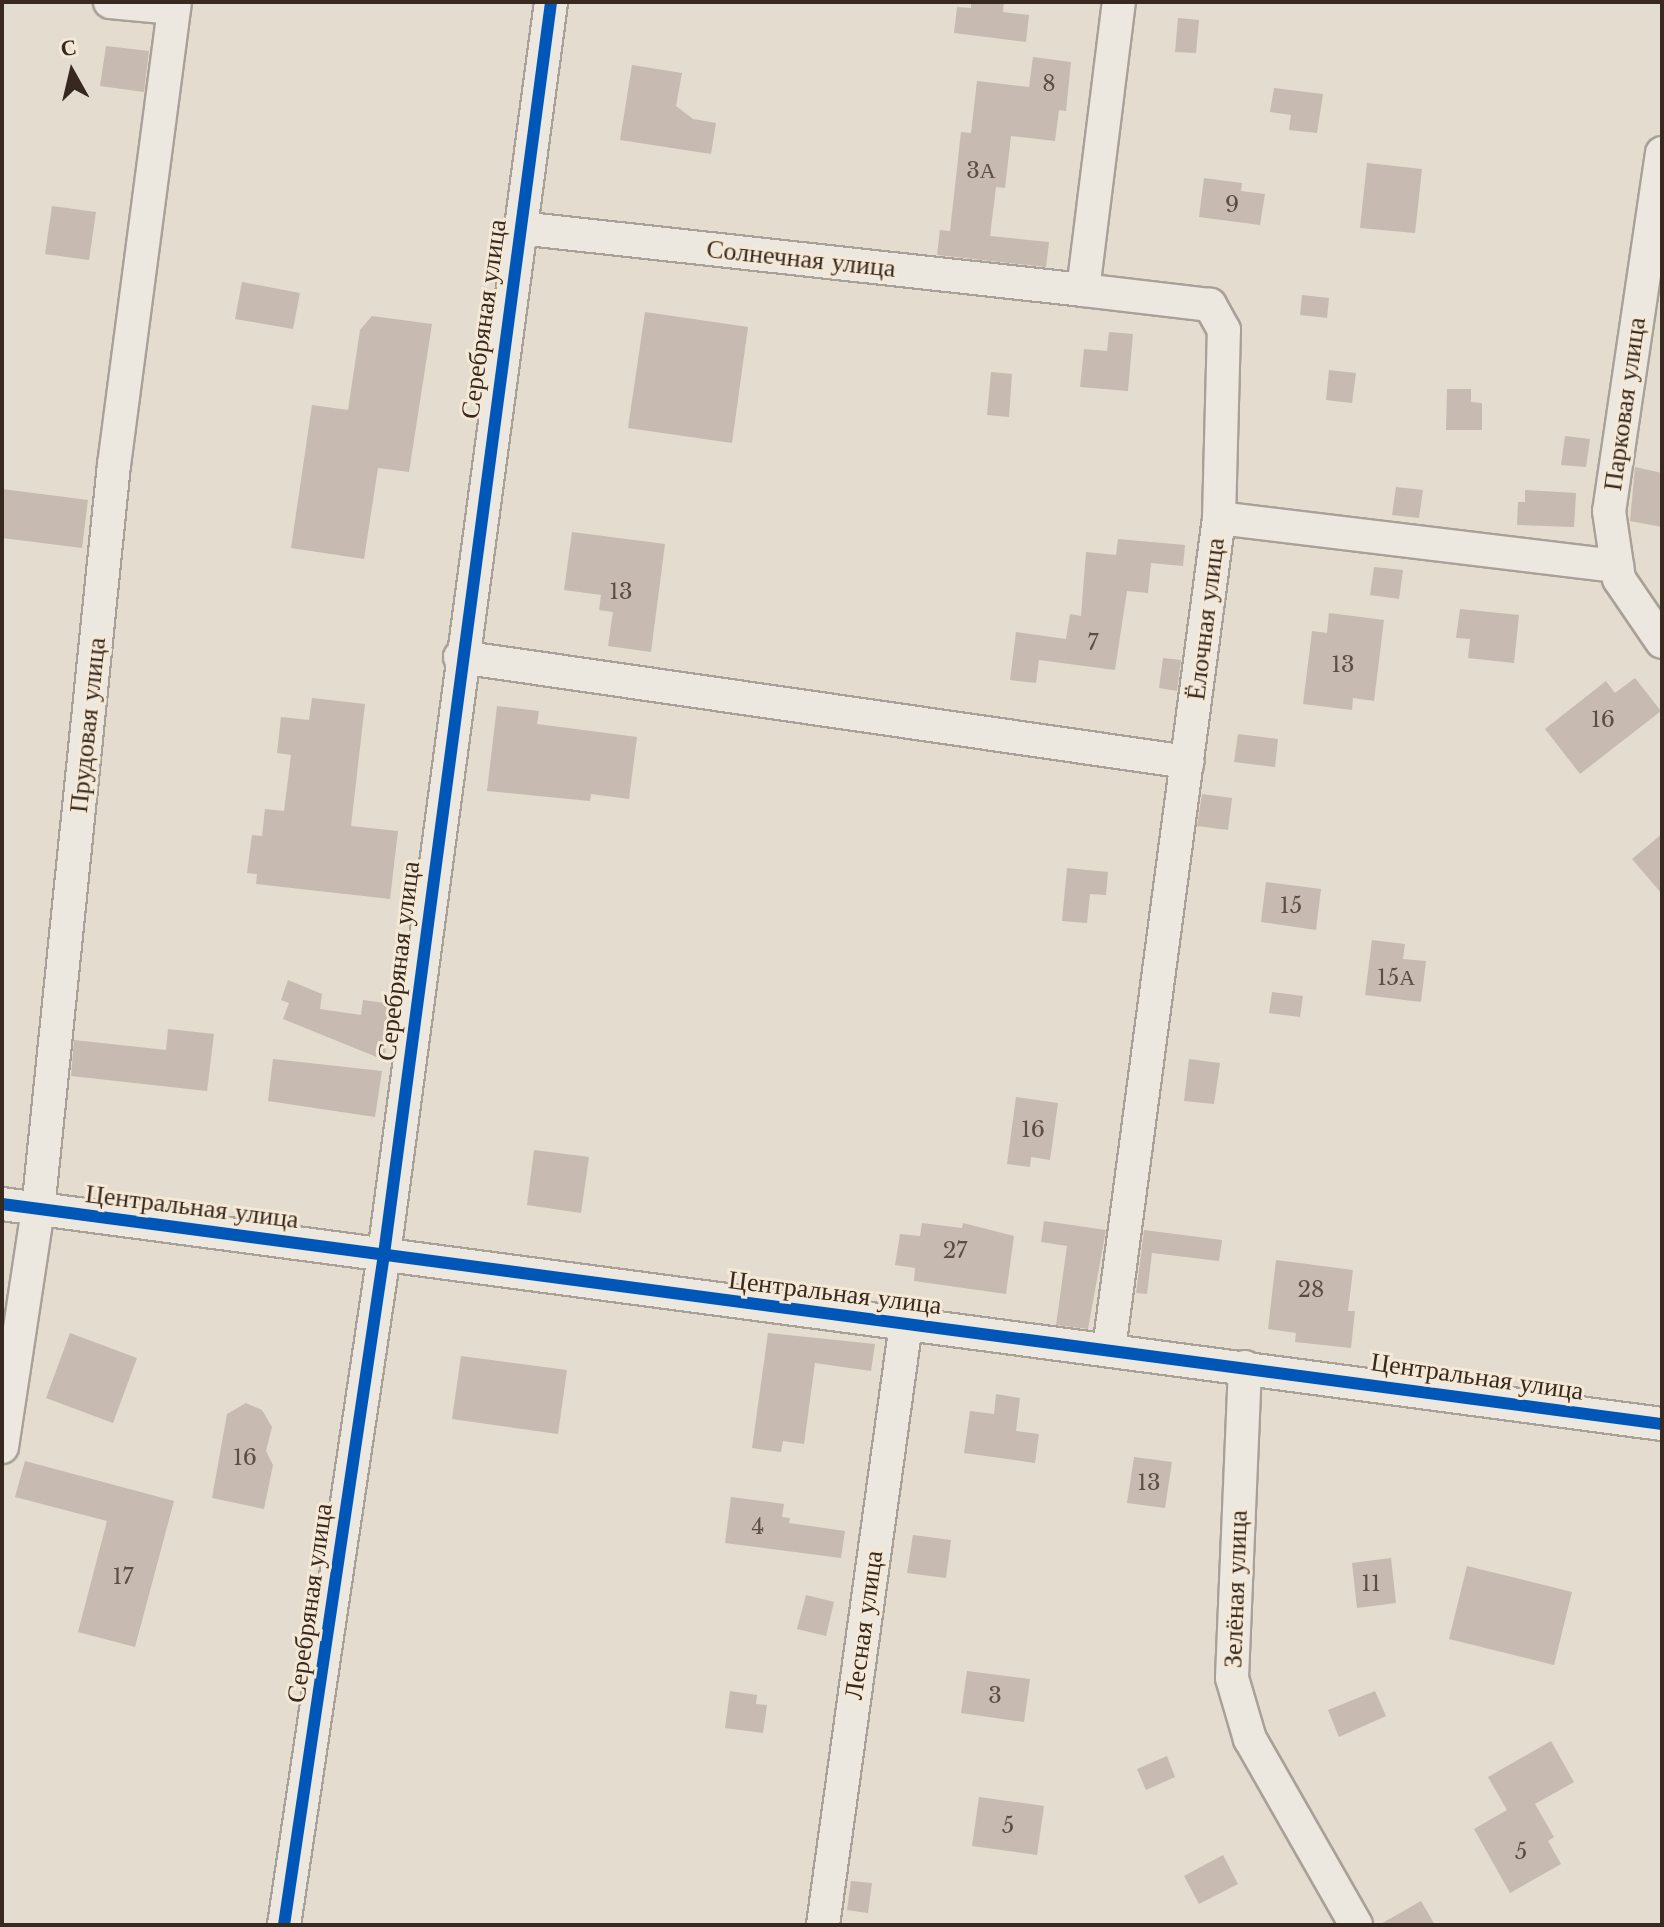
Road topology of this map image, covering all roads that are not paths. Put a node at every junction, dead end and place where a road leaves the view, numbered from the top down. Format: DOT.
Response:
graph roads {
  1 [pos="110,2"];
  2 [pos="551,2"];
  3 [pos="1119,2"];
  4 [pos="175,5"];
  5 [pos="1662,153"];
  6 [pos="519,228"];
  7 [pos="1083,290"];
  8 [pos="1219,518"];
  9 [pos="1617,566"];
  10 [pos="1662,642"];
  11 [pos="460,657"];
  12 [pos="1187,762"];
  13 [pos="2,1204"];
  14 [pos="38,1210"];
  15 [pos="384,1254"];
  16 [pos="906,1324"];
  17 [pos="1109,1349"];
  18 [pos="1245,1367"];
  19 [pos="1662,1424"];
  20 [pos="2,1447"];
  21 [pos="284,1925"];
  22 [pos="823,1925"];
  23 [pos="1356,1925"];
  1 -- 4 [label="street"];
  2 -- 6 [label="street, Серебряная улица"];
  3 -- 7 [label="street"];
  4 -- 14 [label="street, Прудовая улица"];
  5 -- 9 [label="street, Парковая улица"];
  6 -- 7 [label="street, Солнечная улица"];
  6 -- 11 [label="street, Серебряная улица"];
  7 -- 8 [label="street, Ёлочная улица"];
  8 -- 9 [label="street"];
  8 -- 12 [label="street, Ёлочная улица"];
  9 -- 10 [label="street, Парковая улица"];
  11 -- 12 [label="street"];
  11 -- 15 [label="street, Серебряная улица"];
  12 -- 17 [label="street, Ёлочная улица"];
  13 -- 14 [label="street, Центральная улица"];
  14 -- 15 [label="street, Центральная улица"];
  14 -- 20 [label="street, Прудовая улица"];
  15 -- 16 [label="street, Центральная улица"];
  15 -- 21 [label="street, Серебряная улица"];
  16 -- 17 [label="street, Центральная улица"];
  16 -- 22 [label="street, Лесная улица"];
  17 -- 18 [label="street, Центральная улица"];
  18 -- 19 [label="street, Центральная улица"];
  18 -- 23 [label="street, Зелёная улица"];
}
